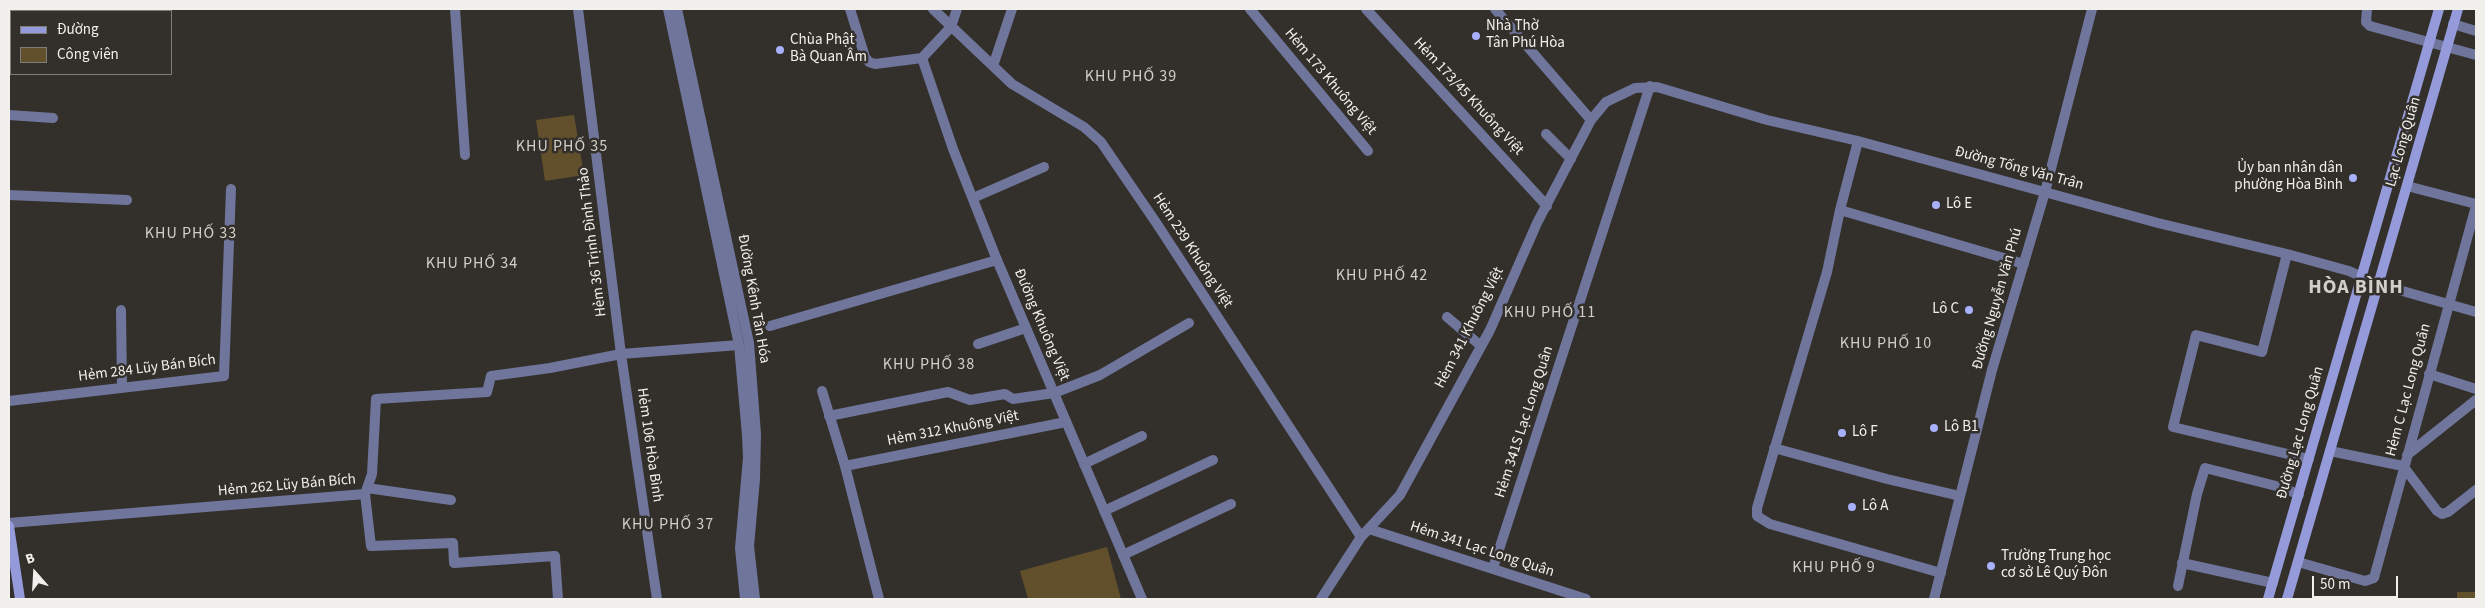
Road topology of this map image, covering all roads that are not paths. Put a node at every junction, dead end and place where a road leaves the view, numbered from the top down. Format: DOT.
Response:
graph roads {
  1 [pos="455,9"];
  2 [pos="578,9"];
  3 [pos="668,9"];
  4 [pos="677,9"];
  5 [pos="850,9"];
  6 [pos="933,9"];
  7 [pos="957,9"];
  8 [pos="1012,9"];
  9 [pos="1250,9"];
  10 [pos="1366,9"];
  11 [pos="1495,9"];
  12 [pos="2092,9"];
  13 [pos="2367,9"];
  14 [pos="2439,9"];
  15 [pos="2458,9"];
  16 [pos="2453,24"];
  17 [pos="951,26"];
  18 [pos="2476,31"];
  19 [pos="2430,42"];
  20 [pos="2447,47"];
  21 [pos="2476,55"];
  22 [pos="922,58"];
  23 [pos="993,66"];
  24 [pos="1650,86"];
  25 [pos="9,115"];
  26 [pos="53,118"];
  27 [pos="1591,120"];
  28 [pos="1546,134"];
  29 [pos="1858,141"];
  30 [pos="1368,151"];
  31 [pos="465,155"];
  32 [pos="1571,159"];
  33 [pos="1044,167"];
  34 [pos="2407,186"];
  35 [pos="231,189"];
  36 [pos="2045,192"];
  37 [pos="9,196"];
  38 [pos="972,198"];
  39 [pos="127,200"];
  40 [pos="2476,205"];
  41 [pos="1547,206"];
  42 [pos="1840,210"];
  43 [pos="2287,254"];
  44 [pos="997,260"];
  45 [pos="2024,264"];
  46 [pos="2363,276"];
  47 [pos="2378,284"];
  48 [pos="2448,304"];
  49 [pos="121,310"];
  50 [pos="2476,312"];
  51 [pos="1447,316"];
  52 [pos="738,318"];
  53 [pos="1190,323"];
  54 [pos="770,326"];
  55 [pos="1026,328"];
  56 [pos="741,338"];
  57 [pos="978,344"];
  58 [pos="1480,346"];
  59 [pos="621,354"];
  60 [pos="2429,374"];
  61 [pos="122,388"];
  62 [pos="2476,389"];
  63 [pos="822,391"];
  64 [pos="1054,394"];
  65 [pos="2476,400"];
  66 [pos="9,401"];
  67 [pos="829,416"];
  68 [pos="1066,422"];
  69 [pos="1142,436"];
  70 [pos="1774,448"];
  71 [pos="2330,451"];
  72 [pos="2406,455"];
  73 [pos="2309,459"];
  74 [pos="1213,460"];
  75 [pos="1084,464"];
  76 [pos="845,466"];
  77 [pos="2403,466"];
  78 [pos="2476,490"];
  79 [pos="366,491"];
  80 [pos="2299,495"];
  81 [pos="1960,496"];
  82 [pos="451,500"];
  83 [pos="1231,504"];
  84 [pos="1104,511"];
  85 [pos="9,525"];
  86 [pos="1369,529"];
  87 [pos="1360,537"];
  88 [pos="1123,555"];
  89 [pos="2298,562"];
  90 [pos="2182,563"];
  91 [pos="1493,568"];
  92 [pos="1941,574"];
  93 [pos="2273,582"];
  94 [pos="2178,586"];
  95 [pos="20,599"];
  96 [pos="558,599"];
  97 [pos="658,599"];
  98 [pos="745,599"];
  99 [pos="755,599"];
  100 [pos="879,599"];
  101 [pos="1142,599"];
  102 [pos="1321,599"];
  103 [pos="1586,599"];
  104 [pos="1934,599"];
  105 [pos="2268,599"];
  106 [pos="2286,599"];
  1 -- 31 [label="street"];
  2 -- 59 [label="street, Hẻm 36 Trịnh Đình Thảo"];
  3 -- 52 [label="street, Đường Kênh Tân Hóa"];
  4 -- 52 [label="street, Đường Kênh Tân Hóa"];
  5 -- 22 [label="street"];
  6 -- 17 [label="street, Hẻm 239 Khuông Việt"];
  7 -- 17 [label="street"];
  8 -- 23 [label="street"];
  9 -- 30 [label="street, Hẻm 173 Khuông Việt"];
  10 -- 41 [label="street, Hẻm 173/45 Khuông Việt"];
  11 -- 27 [label="street"];
  12 -- 36 [label="street, Đường Nguyễn Văn Phú"];
  13 -- 19 [label="street"];
  14 -- 19 [label="main road, Lạc Long Quân"];
  15 -- 16 [label="main road, Lạc Long Quân"];
  16 -- 18 [label="street"];
  16 -- 20 [label="main road, Lạc Long Quân"];
  17 -- 22 [label="street"];
  17 -- 23 [label="street, Hẻm 239 Khuông Việt"];
  19 -- 20 [label="street"];
  19 -- 46 [label="main road, Lạc Long Quân"];
  20 -- 21 [label="street"];
  20 -- 34 [label="main road, Lạc Long Quân"];
  22 -- 38 [label="street, Đường Khuông Việt"];
  23 -- 87 [label="street, Hẻm 239 Khuông Việt"];
  24 -- 27 [label="street, Hẻm 341 Khuông Việt"];
  24 -- 29 [label="street, Đường Tống Văn Trân"];
  24 -- 91 [label="street, Hẻm 341S Lạc Long Quân"];
  25 -- 26 [label="street"];
  27 -- 32 [label="street, Hẻm 341 Khuông Việt"];
  28 -- 32 [label="street"];
  29 -- 36 [label="street, Đường Tống Văn Trân"];
  29 -- 42 [label="street"];
  32 -- 41 [label="street, Hẻm 341 Khuông Việt"];
  33 -- 38 [label="street"];
  34 -- 40 [label="street"];
  34 -- 47 [label="main road, Lạc Long Quân"];
  35 -- 61 [label="street, Hẻm 284 Lũy Bán Bích"];
  36 -- 43 [label="street, Đường Tống Văn Trân"];
  36 -- 45 [label="street, Đường Nguyễn Văn Phú"];
  37 -- 39 [label="street"];
  38 -- 44 [label="street, Đường Khuông Việt"];
  40 -- 48 [label="street, Hẻm C Lạc Long Quân"];
  41 -- 58 [label="street, Hẻm 341 Khuông Việt"];
  42 -- 45 [label="street"];
  42 -- 70 [label="street"];
  43 -- 46 [label="street, Đường Tống Văn Trân"];
  43 -- 73 [label="street"];
  44 -- 54 [label="street"];
  44 -- 55 [label="street, Đường Khuông Việt"];
  45 -- 81 [label="street, Đường Nguyễn Văn Phú"];
  46 -- 47 [label="street, Đường Tống Văn Trân"];
  46 -- 73 [label="main road, Đường Lạc Long Quân"];
  47 -- 48 [label="street, Đường Tống Văn Trân"];
  47 -- 71 [label="main road"];
  48 -- 50 [label="street, Đường Tống Văn Trân"];
  48 -- 60 [label="street, Hẻm C Lạc Long Quân"];
  49 -- 61 [label="street"];
  51 -- 58 [label="street"];
  52 -- 56 [label="street, Đường Kênh Tân Hóa"];
  53 -- 64 [label="street"];
  55 -- 57 [label="street"];
  55 -- 64 [label="street, Đường Khuông Việt"];
  56 -- 59 [label="street, Hẻm 262 Lũy Bán Bích"];
  56 -- 98 [label="street, Đường Kênh Tân Hóa"];
  56 -- 99 [label="street, Đường Kênh Tân Hóa"];
  58 -- 86 [label="street, Hẻm 341 Khuông Việt"];
  59 -- 79 [label="street, Hẻm 262 Lũy Bán Bích"];
  59 -- 97 [label="street, Hẻm 106 Hòa Bình"];
  60 -- 62 [label="street"];
  60 -- 72 [label="street, Hẻm C Lạc Long Quân"];
  61 -- 66 [label="street, Hẻm 284 Lũy Bán Bích"];
  63 -- 67 [label="street"];
  64 -- 67 [label="street"];
  64 -- 68 [label="street, Đường Khuông Việt"];
  65 -- 72 [label="street"];
  67 -- 76 [label="street"];
  68 -- 75 [label="street, Đường Khuông Việt"];
  68 -- 76 [label="street, Hẻm 312 Khuông Việt"];
  69 -- 75 [label="street"];
  70 -- 81 [label="street"];
  70 -- 92 [label="street"];
  71 -- 77 [label="street"];
  71 -- 89 [label="main road"];
  72 -- 77 [label="street, Hẻm C Lạc Long Quân"];
  73 -- 80 [label="main road, Đường Lạc Long Quân"];
  74 -- 84 [label="street"];
  75 -- 84 [label="street, Đường Khuông Việt"];
  76 -- 100 [label="street"];
  77 -- 78 [label="street"];
  77 -- 89 [label="street, Hẻm C Lạc Long Quân"];
  79 -- 82 [label="street"];
  79 -- 85 [label="street, Hẻm 262 Lũy Bán Bích"];
  79 -- 96 [label="street"];
  80 -- 90 [label="street"];
  80 -- 93 [label="main road, Đường Lạc Long Quân"];
  81 -- 92 [label="street, Đường Nguyễn Văn Phú"];
  83 -- 88 [label="street"];
  84 -- 88 [label="street, Đường Khuông Việt"];
  85 -- 95 [label="main road"];
  86 -- 87 [label="street, Hẻm 341 Khuông Việt"];
  86 -- 91 [label="street, Hẻm 341 Lạc Long Quân"];
  87 -- 102 [label="street, Hẻm 341 Khuông Việt"];
  88 -- 101 [label="street, Đường Khuông Việt"];
  89 -- 106 [label="main road"];
  90 -- 93 [label="street"];
  90 -- 94 [label="street"];
  91 -- 103 [label="street, Hẻm 341 Lạc Long Quân"];
  92 -- 104 [label="street, Đường Nguyễn Văn Phú"];
  93 -- 105 [label="main road, Đường Lạc Long Quân"];
}
